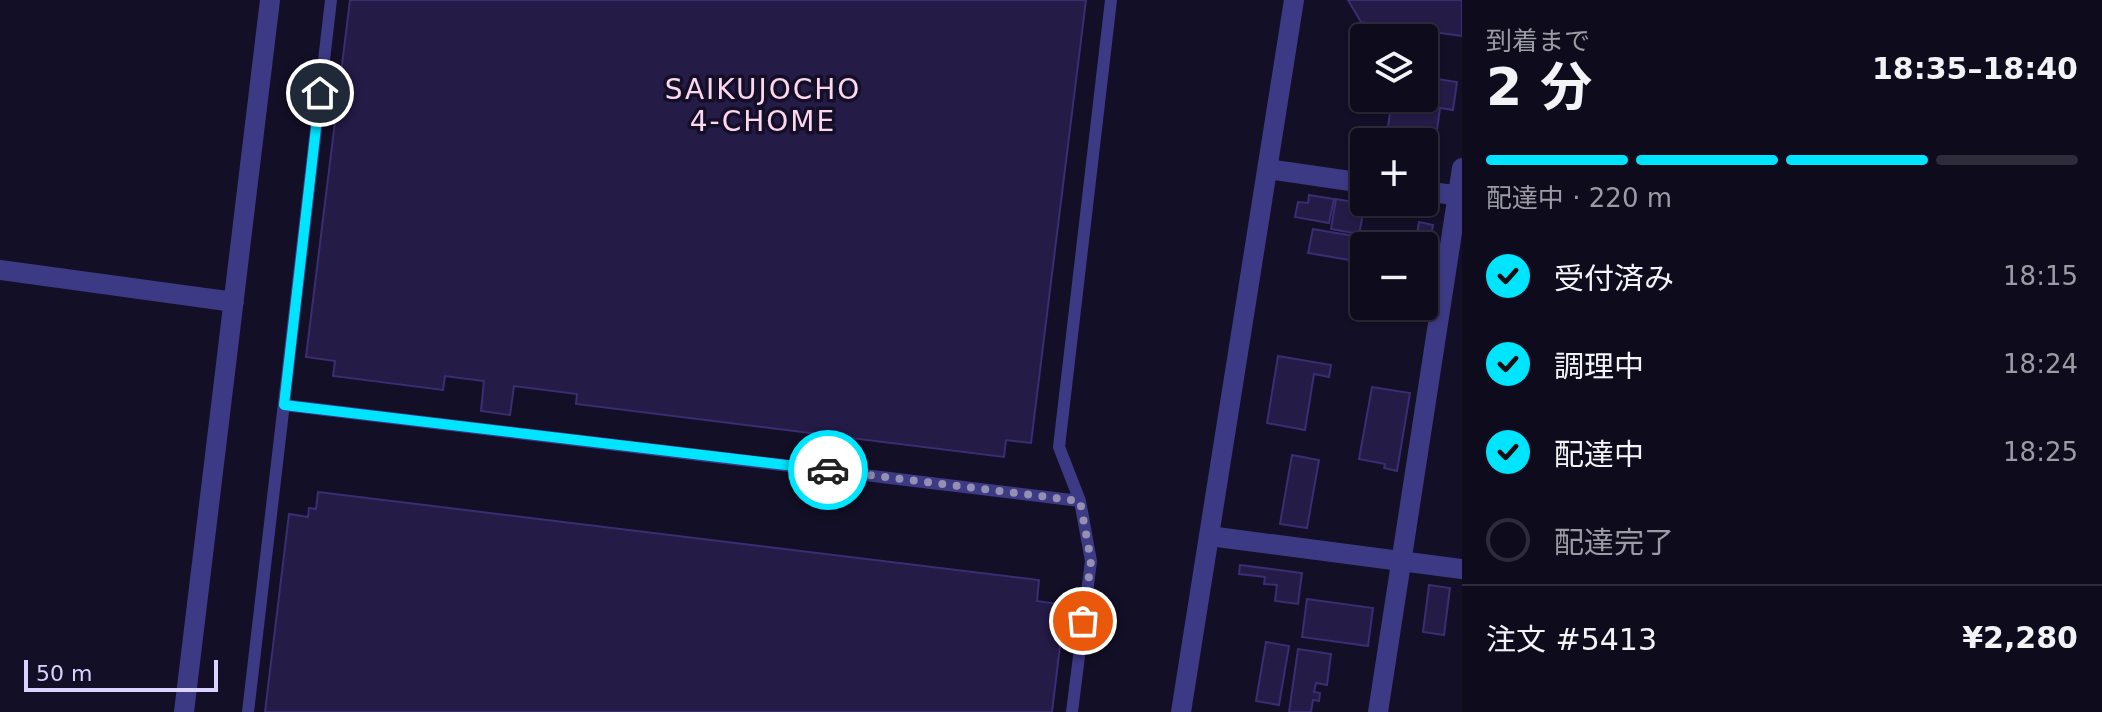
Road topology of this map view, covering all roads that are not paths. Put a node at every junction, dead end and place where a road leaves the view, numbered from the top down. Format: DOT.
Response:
graph roads {
  1 [pos="270,0"];
  2 [pos="331,0"];
  3 [pos="1111,0"];
  4 [pos="1294,0"];
  5 [pos="1462,168"];
  6 [pos="1268,169"];
  7 [pos="1350,181"];
  8 [pos="1438,193"];
  9 [pos="1460,196"];
  10 [pos="0,270"];
  11 [pos="234,302"];
  12 [pos="284,405"];
  13 [pos="1080,501"];
  14 [pos="1209,536"];
  15 [pos="1401,561"];
  16 [pos="1462,569"];
  17 [pos="184,712"];
  18 [pos="248,712"];
  19 [pos="1072,712"];
  20 [pos="1181,712"];
  21 [pos="1378,712"];
  1 -- 11 [label="street"];
  2 -- 12 [label="lane"];
  3 -- 13 [label="lane"];
  4 -- 6 [label="street"];
  5 -- 9 [label="street"];
  6 -- 7 [label="street"];
  6 -- 14 [label="street"];
  8 -- 9 [label="street"];
  9 -- 15 [label="street"];
  10 -- 11 [label="street"];
  11 -- 17 [label="street"];
  12 -- 13 [label="lane"];
  12 -- 18 [label="lane"];
  13 -- 19 [label="lane"];
  14 -- 15 [label="street"];
  14 -- 20 [label="street"];
  15 -- 16 [label="street"];
  15 -- 21 [label="street"];
}
